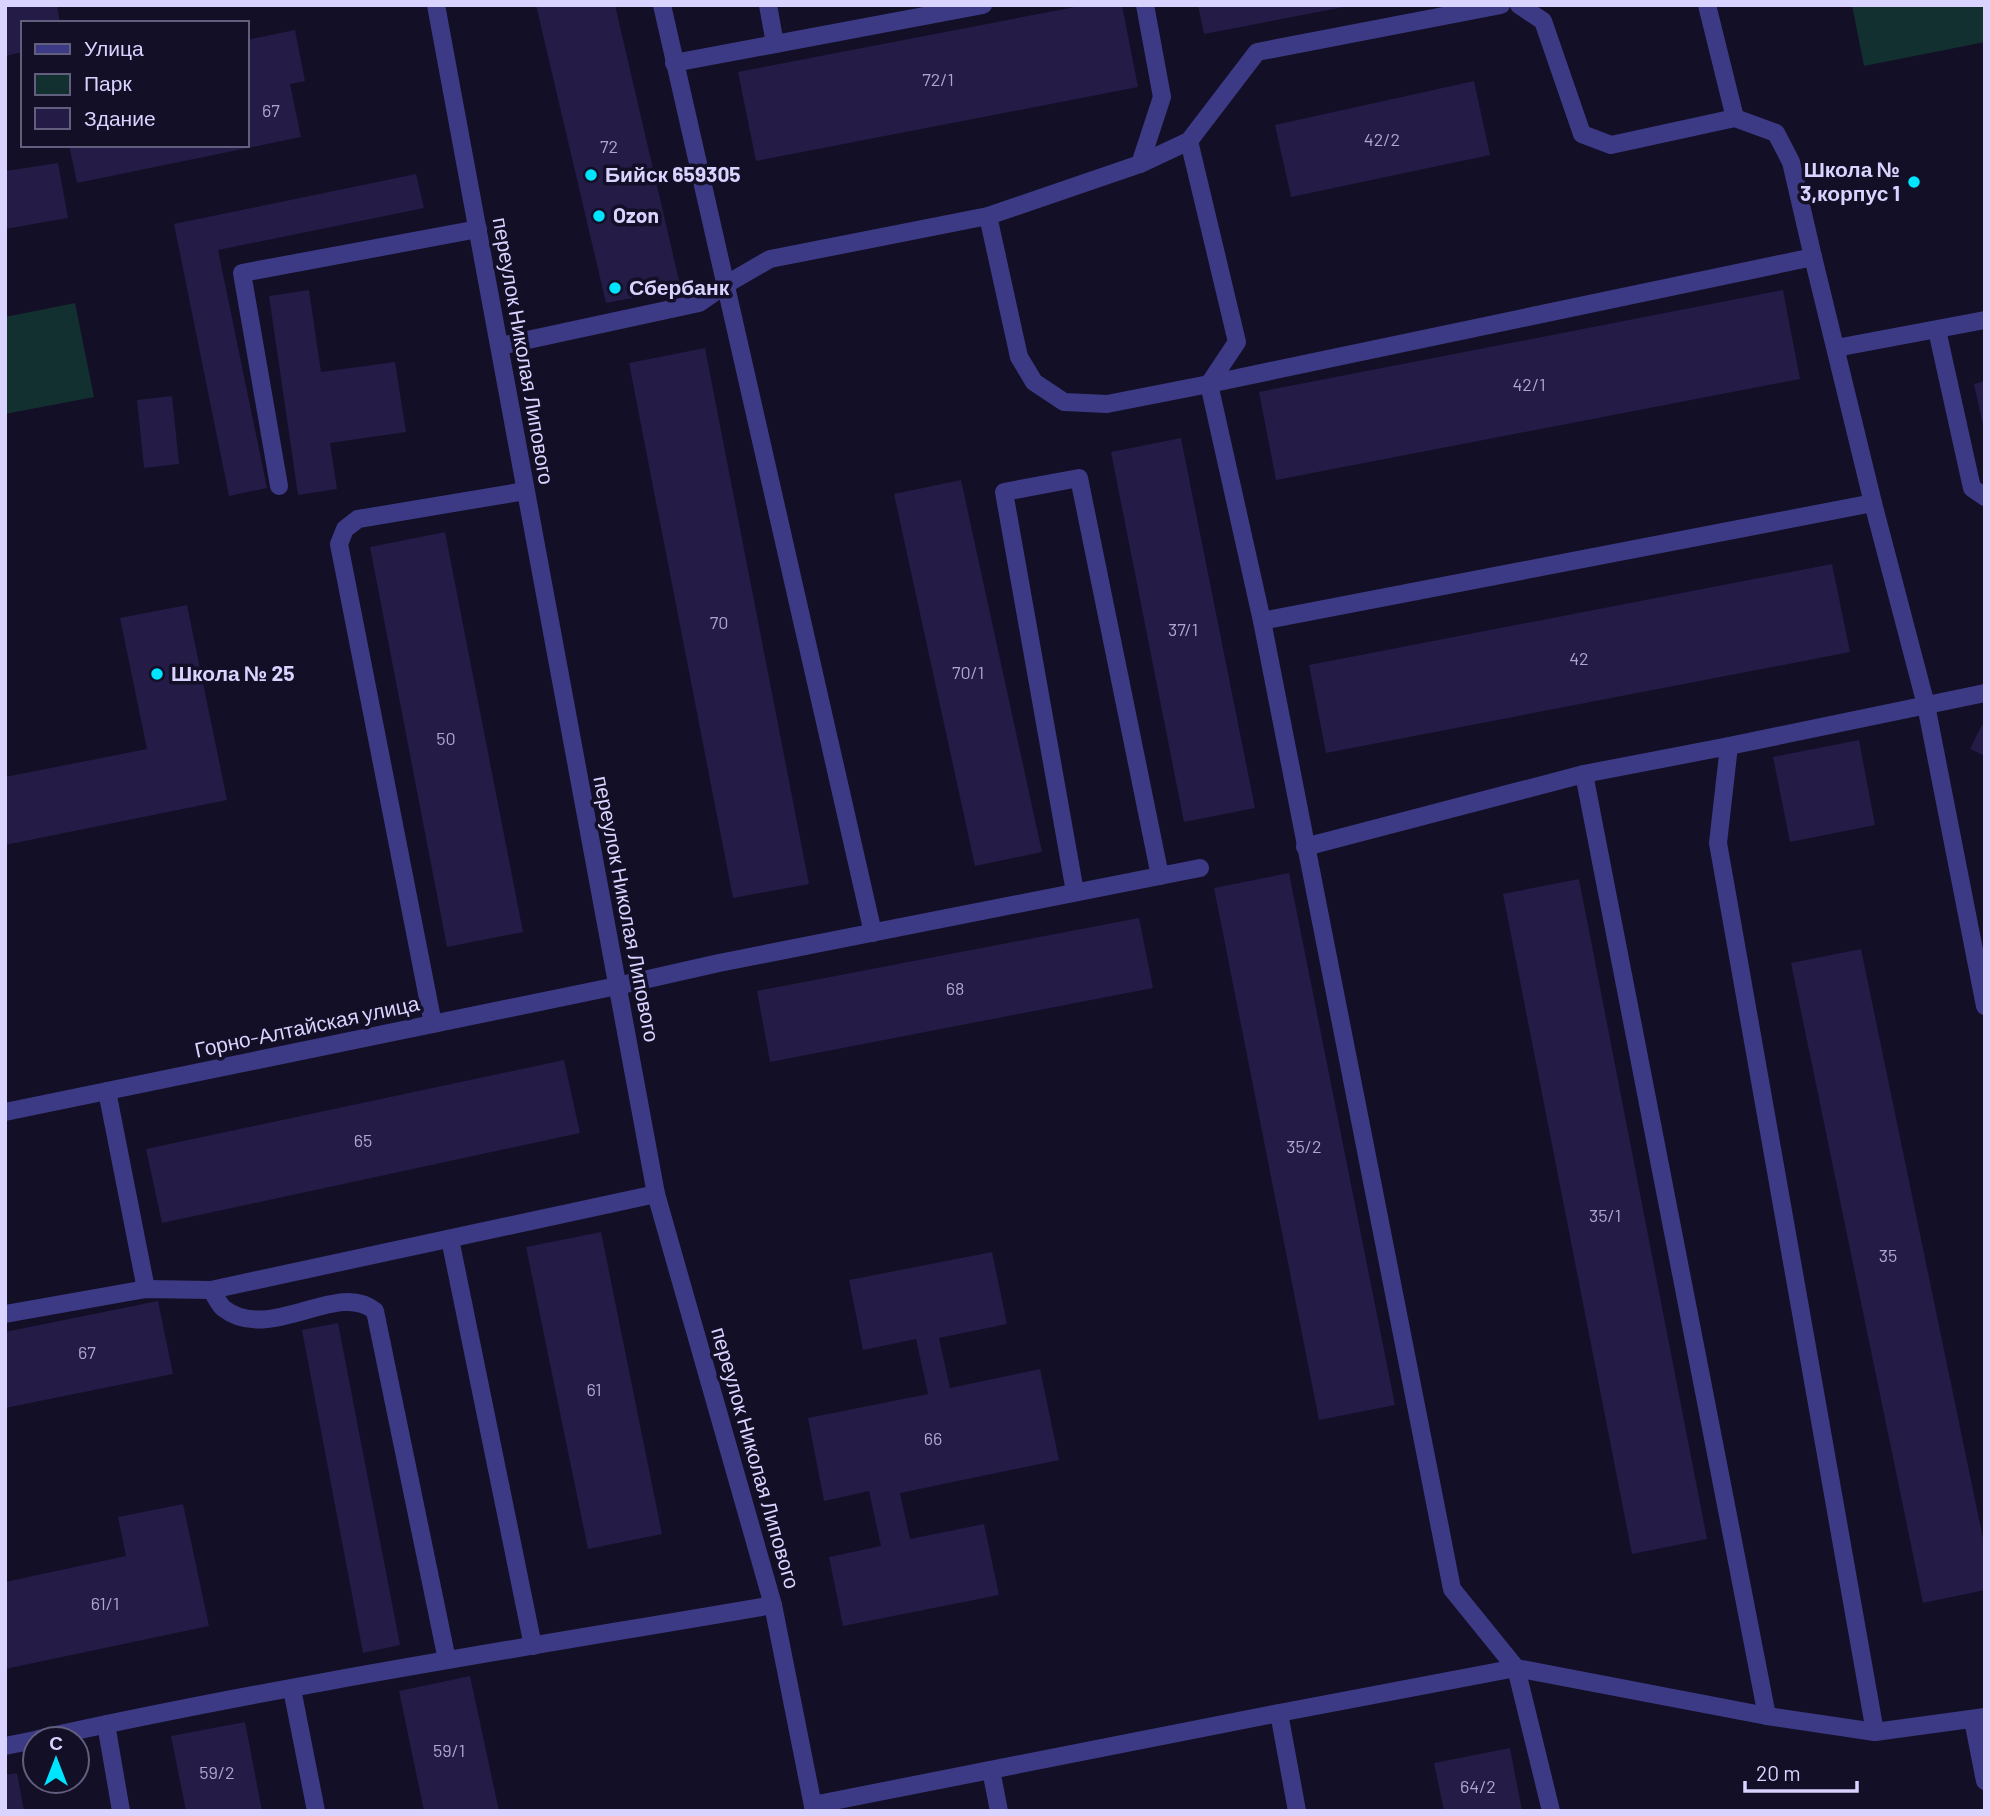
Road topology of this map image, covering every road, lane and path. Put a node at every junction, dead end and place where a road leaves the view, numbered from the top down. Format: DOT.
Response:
graph roads {
  1 [pos="436,5"];
  2 [pos="662,5"];
  3 [pos="768,5"];
  4 [pos="983,5"];
  5 [pos="1145,5"];
  6 [pos="1502,5"];
  7 [pos="1519,5"];
  8 [pos="1707,5"];
  9 [pos="775,44"];
  10 [pos="674,63"];
  11 [pos="1735,118"];
  12 [pos="1189,141"];
  13 [pos="1140,164"];
  14 [pos="988,216"];
  15 [pos="478,229"];
  16 [pos="1813,257"];
  17 [pos="725,285"];
  18 [pos="1985,320"];
  19 [pos="1937,330"];
  20 [pos="500,346"];
  21 [pos="1836,348"];
  22 [pos="1209,384"];
  23 [pos="279,486"];
  24 [pos="525,491"];
  25 [pos="1985,497"];
  26 [pos="1873,503"];
  27 [pos="1262,621"];
  28 [pos="1985,693"];
  29 [pos="1926,705"];
  30 [pos="1729,746"];
  31 [pos="1584,774"];
  32 [pos="1305,847"];
  33 [pos="1200,868"];
  34 [pos="1160,876"];
  35 [pos="1075,892"];
  36 [pos="873,933"];
  37 [pos="617,986"];
  38 [pos="1985,1006"];
  39 [pos="433,1024"];
  40 [pos="107,1091"];
  41 [pos="5,1112"];
  42 [pos="656,1194"];
  43 [pos="450,1238"];
  44 [pos="146,1289"];
  45 [pos="211,1290"];
  46 [pos="5,1314"];
  47 [pos="773,1605"];
  48 [pos="533,1646"];
  49 [pos="447,1660"];
  50 [pos="1516,1668"];
  51 [pos="292,1689"];
  52 [pos="1279,1713"];
  53 [pos="1767,1716"];
  54 [pos="1979,1719"];
  55 [pos="106,1724"];
  56 [pos="91,1727"];
  57 [pos="1875,1732"];
  58 [pos="991,1770"];
  59 [pos="1985,1782"];
  60 [pos="814,1808"];
  61 [pos="121,1811"];
  62 [pos="316,1811"];
  63 [pos="999,1811"];
  64 [pos="1297,1811"];
  65 [pos="1551,1811"];
  1 -- 15 [label="street, переулок Николая Липового"];
  2 -- 10 [label="street"];
  3 -- 9 [label="street"];
  4 -- 9 [label="street"];
  5 -- 13 [label="street"];
  6 -- 12 [label="street"];
  7 -- 11 [label="street"];
  8 -- 11 [label="street"];
  9 -- 10 [label="street"];
  10 -- 17 [label="street"];
  11 -- 16 [label="street"];
  12 -- 13 [label="street"];
  12 -- 22 [label="street"];
  13 -- 14 [label="street"];
  14 -- 17 [label="street"];
  14 -- 22 [label="street"];
  15 -- 20 [label="street, переулок Николая Липового"];
  15 -- 23 [label="street"];
  16 -- 21 [label="street"];
  16 -- 22 [label="street"];
  17 -- 20 [label="street"];
  17 -- 36 [label="street"];
  18 -- 19 [label="street"];
  19 -- 21 [label="street"];
  19 -- 25 [label="street"];
  20 -- 24 [label="street, переулок Николая Липового"];
  21 -- 26 [label="street"];
  22 -- 27 [label="street"];
  24 -- 37 [label="street, переулок Николая Липового"];
  24 -- 39 [label="street"];
  26 -- 27 [label="street"];
  26 -- 29 [label="street"];
  27 -- 32 [label="street"];
  28 -- 29 [label="street"];
  29 -- 30 [label="street"];
  29 -- 38 [label="street"];
  30 -- 31 [label="street"];
  30 -- 57 [label="street"];
  31 -- 32 [label="street"];
  31 -- 53 [label="street"];
  32 -- 50 [label="street"];
  33 -- 34 [label="street, Горно-Алтайская улица"];
  34 -- 35 [label="street, Горно-Алтайская улица"];
  34 -- 35 [label="street"];
  35 -- 36 [label="street, Горно-Алтайская улица"];
  36 -- 37 [label="street, Горно-Алтайская улица"];
  37 -- 39 [label="street, Горно-Алтайская улица"];
  37 -- 42 [label="street, переулок Николая Липового"];
  39 -- 40 [label="street, Горно-Алтайская улица"];
  40 -- 41 [label="street, Горно-Алтайская улица"];
  40 -- 44 [label="street"];
  42 -- 43 [label="street"];
  42 -- 47 [label="street, переулок Николая Липового"];
  43 -- 45 [label="street"];
  43 -- 48 [label="street"];
  44 -- 45 [label="street"];
  44 -- 46 [label="street"];
  45 -- 49 [label="street"];
  47 -- 48 [label="street"];
  47 -- 60 [label="street, переулок Николая Липового"];
  48 -- 49 [label="street"];
  49 -- 51 [label="street"];
  50 -- 52 [label="street"];
  50 -- 53 [label="street"];
  50 -- 65 [label="street"];
  51 -- 55 [label="street"];
  51 -- 62 [label="street"];
  52 -- 58 [label="street"];
  52 -- 64 [label="street"];
  53 -- 57 [label="street"];
  54 -- 57 [label="street"];
  54 -- 59 [label="street"];
  55 -- 56 [label="street"];
  55 -- 61 [label="street"];
  58 -- 60 [label="street"];
  58 -- 63 [label="street"];
}
